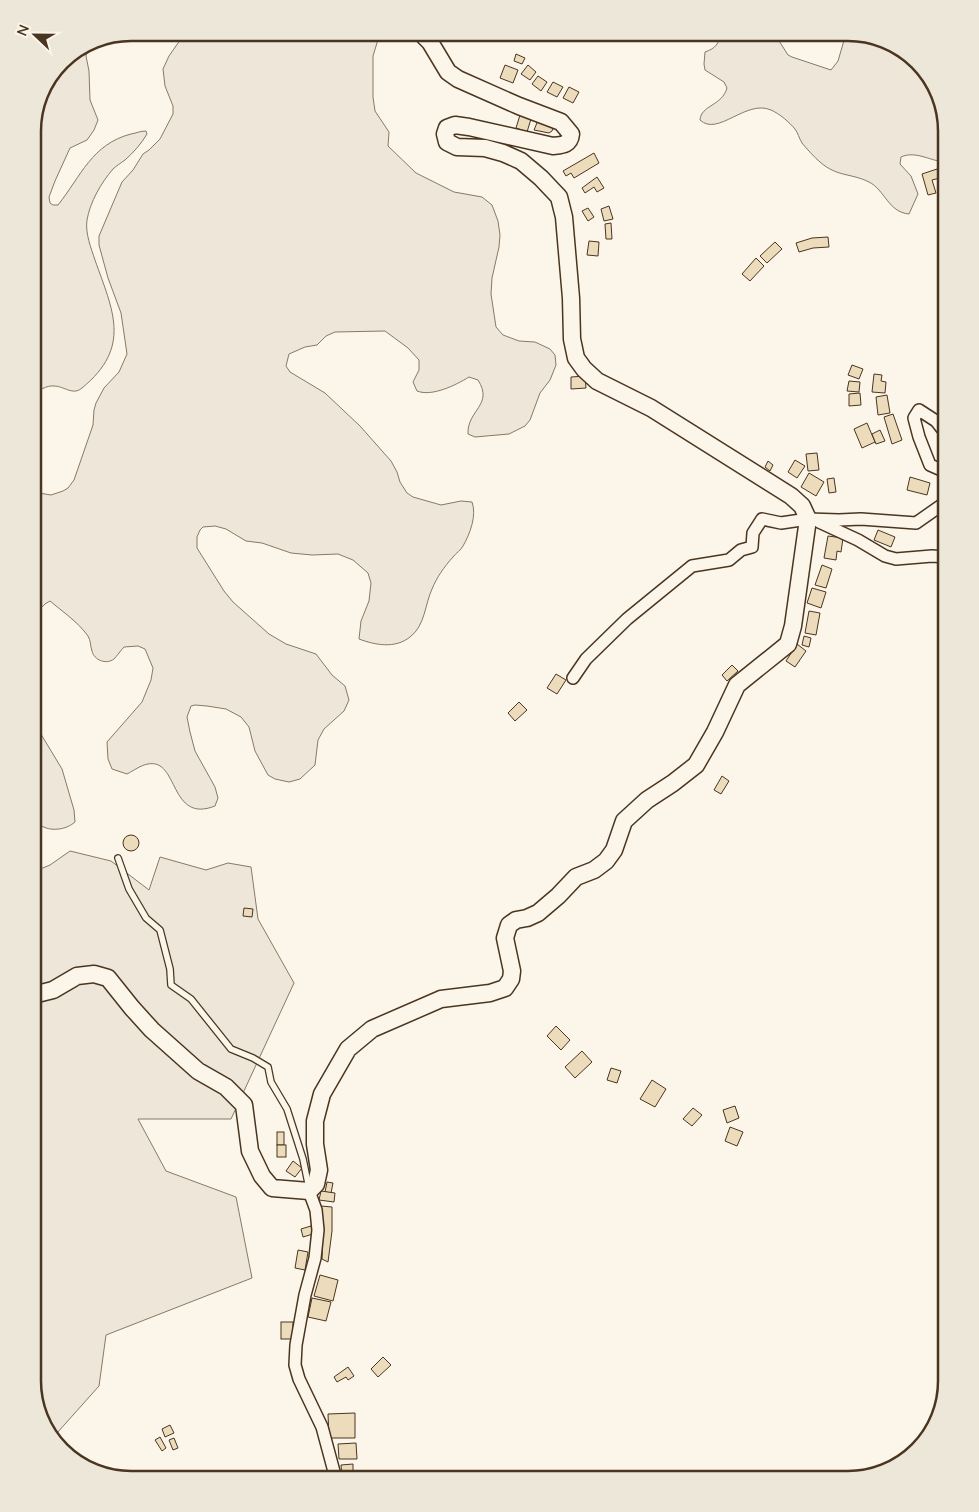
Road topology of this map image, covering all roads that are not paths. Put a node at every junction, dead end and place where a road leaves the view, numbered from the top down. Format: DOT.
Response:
graph roads {
  1 [pos="429,41"];
  2 [pos="938,424"];
  3 [pos="938,468"];
  4 [pos="938,508"];
  5 [pos="808,519"];
  6 [pos="938,556"];
  7 [pos="573,678"];
  8 [pos="118,858"];
  9 [pos="41,993"];
  10 [pos="310,1191"];
  11 [pos="334,1471"];
  1 -- 5 [label="main road"];
  2 -- 3 [label="street"];
  4 -- 5 [label="street"];
  5 -- 6 [label="street"];
  5 -- 7 [label="street"];
  5 -- 10 [label="main road"];
  8 -- 10 [label="lane"];
  9 -- 10 [label="main road"];
  10 -- 11 [label="street"];
}
